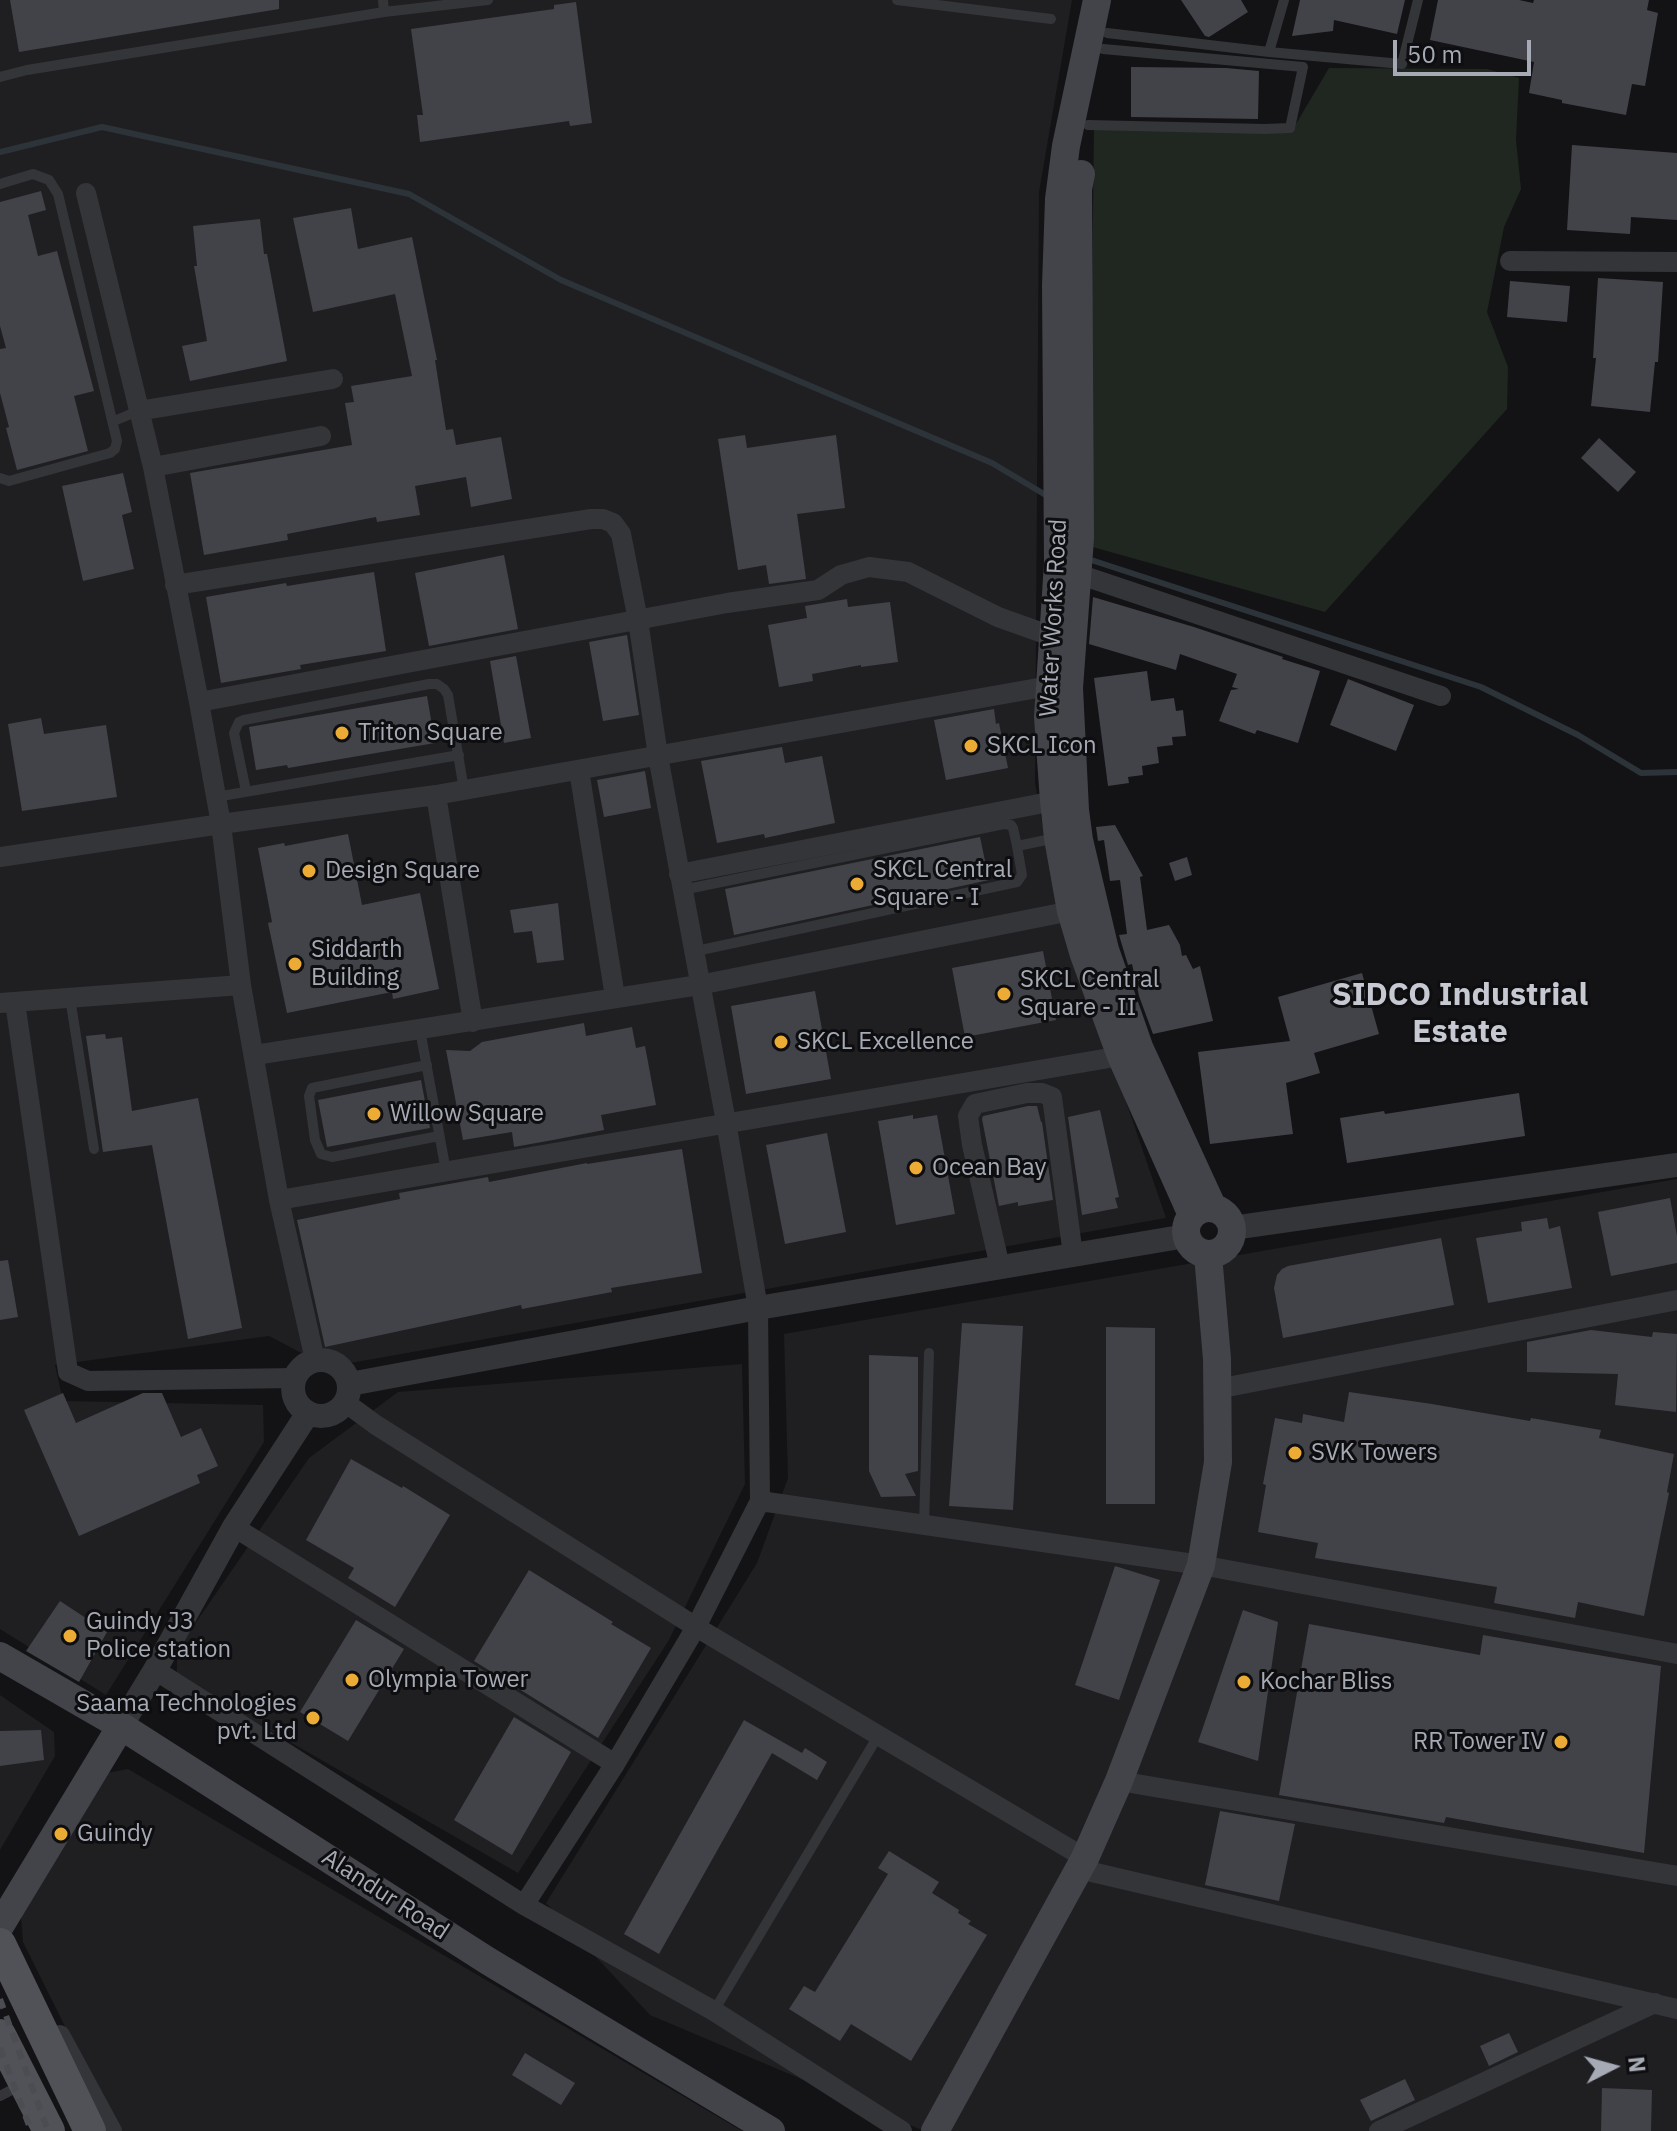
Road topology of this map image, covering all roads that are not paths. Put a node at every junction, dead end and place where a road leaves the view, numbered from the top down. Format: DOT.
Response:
graph roads {
  1 [pos="383,0"];
  2 [pos="488,0"];
  3 [pos="897,0"];
  4 [pos="1097,0"];
  5 [pos="1115,0"];
  6 [pos="1284,0"];
  7 [pos="1418,0"];
  8 [pos="384,12"];
  9 [pos="1051,19"];
  10 [pos="1105,41"];
  11 [pos="1269,52"];
  12 [pos="0,77"];
  13 [pos="1088,125"];
  14 [pos="0,184"];
  15 [pos="86,193"];
  16 [pos="1510,261"];
  17 [pos="1677,262"];
  18 [pos="333,379"];
  19 [pos="138,411"];
  20 [pos="114,421"];
  21 [pos="321,436"];
  22 [pos="153,467"];
  23 [pos="0,478"];
  24 [pos="1071,556"];
  25 [pos="175,585"];
  26 [pos="638,620"];
  27 [pos="1064,638"];
  28 [pos="342,675"];
  29 [pos="1049,686"];
  30 [pos="1441,696"];
  31 [pos="346,700"];
  32 [pos="199,702"];
  33 [pos="459,755"];
  34 [pos="658,756"];
  35 [pos="579,770"];
  36 [pos="464,790"];
  37 [pos="246,791"];
  38 [pos="436,795"];
  39 [pos="216,797"];
  40 [pos="1054,801"];
  41 [pos="221,824"];
  42 [pos="1058,838"];
  43 [pos="1017,846"];
  44 [pos="0,857"];
  45 [pos="679,874"];
  46 [pos="1071,911"];
  47 [pos="1094,952"];
  48 [pos="241,985"];
  49 [pos="699,985"];
  50 [pos="615,997"];
  51 [pos="70,998"];
  52 [pos="7,1003"];
  53 [pos="473,1022"];
  54 [pos="420,1030"];
  55 [pos="255,1055"];
  56 [pos="1121,1056"];
  57 [pos="427,1065"];
  58 [pos="726,1122"];
  59 [pos="439,1136"];
  60 [pos="94,1149"];
  61 [pos="1677,1165"];
  62 [pos="446,1171"];
  63 [pos="279,1200"];
  64 [pos="1197,1220"];
  65 [pos="1232,1228"];
  66 [pos="1073,1255"];
  67 [pos="1208,1255"];
  68 [pos="1000,1267"];
  69 [pos="1677,1300"];
  70 [pos="758,1308"];
  71 [pos="929,1353"];
  72 [pos="315,1360"];
  73 [pos="295,1378"];
  74 [pos="1217,1389"];
  75 [pos="348,1394"];
  76 [pos="308,1413"];
  77 [pos="760,1501"];
  78 [pos="924,1525"];
  79 [pos="234,1527"];
  80 [pos="1201,1565"];
  81 [pos="696,1627"];
  82 [pos="1677,1654"];
  83 [pos="0,1656"];
  84 [pos="155,1670"];
  85 [pos="121,1726"];
  86 [pos="878,1736"];
  87 [pos="615,1764"];
  88 [pos="1119,1781"];
  89 [pos="1082,1863"];
  90 [pos="1677,1876"];
  91 [pos="524,1905"];
  92 [pos="0,1926"];
  93 [pos="0,1942"];
  94 [pos="1655,2003"];
  95 [pos="1677,2009"];
  96 [pos="714,2011"];
  97 [pos="0,2035"];
  98 [pos="12,2090"];
  99 [pos="49,2131"];
  100 [pos="90,2131"];
  101 [pos="112,2131"];
  102 [pos="771,2131"];
  103 [pos="902,2131"];
  104 [pos="935,2131"];
  105 [pos="1379,2131"];
  1 -- 8 [label="lane"];
  2 -- 8 [label="lane"];
  3 -- 9 [label="lane"];
  4 -- 24 [label="main road, Water Works Road"];
  5 -- 10 [label="main road, Water Works Road"];
  6 -- 11 [label="lane"];
  7 -- 11 [label="lane"];
  8 -- 12 [label="lane"];
  10 -- 11 [label="lane"];
  10 -- 13 [label="main road, Water Works Road"];
  10 -- 13 [label="lane"];
  13 -- 24 [label="main road, Water Works Road"];
  14 -- 20 [label="lane"];
  15 -- 19 [label="street"];
  16 -- 17 [label="street"];
  18 -- 19 [label="street"];
  19 -- 20 [label="lane"];
  19 -- 22 [label="street"];
  20 -- 23 [label="lane"];
  21 -- 22 [label="street"];
  22 -- 25 [label="street"];
  24 -- 27 [label="main road, Water Works Road"];
  24 -- 30 [label="street"];
  25 -- 26 [label="street"];
  25 -- 32 [label="street"];
  26 -- 27 [label="street"];
  26 -- 28 [label="street"];
  26 -- 34 [label="street"];
  27 -- 29 [label="main road, Water Works Road"];
  27 -- 47 [label="main road, Water Works Road"];
  28 -- 31 [label="lane"];
  28 -- 32 [label="street"];
  29 -- 34 [label="street"];
  29 -- 40 [label="main road, Water Works Road"];
  31 -- 33 [label="lane"];
  31 -- 37 [label="lane"];
  32 -- 39 [label="street"];
  33 -- 36 [label="lane"];
  33 -- 37 [label="lane"];
  34 -- 35 [label="street"];
  34 -- 45 [label="street"];
  35 -- 36 [label="street"];
  35 -- 50 [label="street"];
  36 -- 38 [label="street"];
  37 -- 39 [label="lane"];
  38 -- 41 [label="street"];
  38 -- 53 [label="street"];
  39 -- 41 [label="street"];
  40 -- 42 [label="main road, Water Works Road"];
  40 -- 45 [label="street"];
  41 -- 44 [label="street"];
  41 -- 48 [label="street"];
  42 -- 43 [label="lane"];
  42 -- 46 [label="main road, Water Works Road"];
  43 -- 43 [label="lane"];
  45 -- 49 [label="street"];
  46 -- 47 [label="main road, Water Works Road"];
  46 -- 49 [label="street"];
  47 -- 56 [label="main road, Water Works Road"];
  47 -- 64 [label="main road, Water Works Road"];
  48 -- 51 [label="street"];
  48 -- 55 [label="street"];
  49 -- 50 [label="street"];
  49 -- 58 [label="street"];
  50 -- 53 [label="street"];
  51 -- 52 [label="street"];
  51 -- 60 [label="lane"];
  52 -- 73 [label="street"];
  53 -- 54 [label="street"];
  54 -- 55 [label="street"];
  54 -- 57 [label="lane"];
  55 -- 63 [label="street"];
  56 -- 58 [label="street"];
  56 -- 64 [label="main road, Water Works Road"];
  57 -- 59 [label="lane"];
  57 -- 59 [label="lane"];
  58 -- 62 [label="street"];
  58 -- 70 [label="street"];
  59 -- 62 [label="lane"];
  61 -- 65 [label="street"];
  62 -- 63 [label="street"];
  63 -- 72 [label="street"];
  64 -- 65 [label="main road"];
  64 -- 66 [label="street"];
  64 -- 67 [label="main road"];
  65 -- 67 [label="main road"];
  66 -- 68 [label="street"];
  66 -- 68 [label="street"];
  67 -- 74 [label="main road"];
  68 -- 70 [label="street"];
  69 -- 74 [label="street"];
  70 -- 75 [label="street"];
  70 -- 77 [label="street"];
  71 -- 78 [label="lane"];
  72 -- 73 [label="street"];
  72 -- 75 [label="street"];
  73 -- 76 [label="street"];
  74 -- 80 [label="main road"];
  75 -- 76 [label="street"];
  75 -- 81 [label="street"];
  76 -- 79 [label="street"];
  77 -- 78 [label="street"];
  77 -- 81 [label="street"];
  78 -- 80 [label="street"];
  79 -- 84 [label="street"];
  79 -- 87 [label="street"];
  80 -- 82 [label="street"];
  80 -- 88 [label="main road"];
  81 -- 86 [label="street"];
  81 -- 87 [label="street"];
  83 -- 85 [label="main road, Alandur Road"];
  84 -- 85 [label="street"];
  84 -- 91 [label="street"];
  85 -- 92 [label="main road"];
  85 -- 102 [label="main road, Alandur Road"];
  86 -- 89 [label="street"];
  86 -- 96 [label="lane"];
  87 -- 91 [label="street"];
  88 -- 89 [label="main road"];
  88 -- 90 [label="street"];
  89 -- 94 [label="street"];
  89 -- 104 [label="main road"];
  91 -- 96 [label="street"];
  93 -- 100 [label="main road"];
  93 -- 101 [label="street"];
  94 -- 95 [label="street"];
  94 -- 105 [label="street"];
  96 -- 103 [label="street"];
  97 -- 98 [label="main road"];
  98 -- 99 [label="main road"];
}
